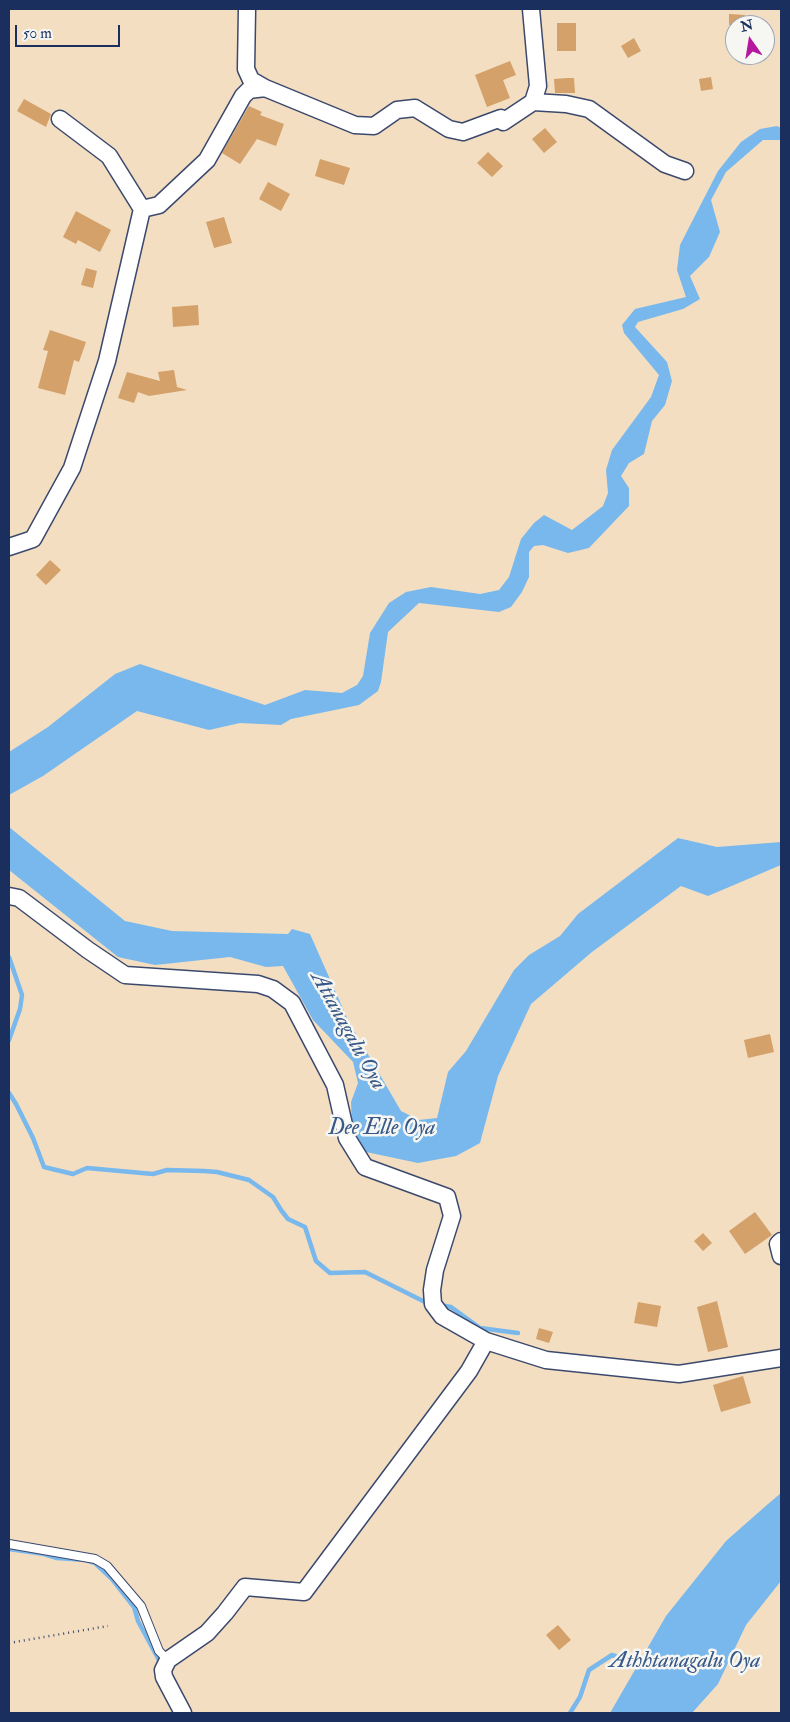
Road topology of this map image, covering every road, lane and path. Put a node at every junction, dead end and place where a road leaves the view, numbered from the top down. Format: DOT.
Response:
graph roads {
  1 [pos="247,9"];
  2 [pos="531,9"];
  3 [pos="264,88"];
  4 [pos="533,102"];
  5 [pos="60,119"];
  6 [pos="685,171"];
  7 [pos="142,209"];
  8 [pos="9,547"];
  9 [pos="9,896"];
  10 [pos="781,1241"];
  11 [pos="781,1256"];
  12 [pos="486,1341"];
  13 [pos="781,1358"];
  14 [pos="9,1544"];
  15 [pos="108,1626"];
  16 [pos="9,1643"];
  17 [pos="168,1660"];
  18 [pos="183,1713"];
  1 -- 3 [label="street"];
  2 -- 4 [label="street"];
  3 -- 4 [label="street"];
  3 -- 7 [label="street"];
  4 -- 6 [label="street"];
  5 -- 7 [label="street"];
  7 -- 8 [label="street"];
  9 -- 12 [label="street"];
  10 -- 11 [label="street"];
  12 -- 13 [label="street"];
  12 -- 17 [label="street"];
  14 -- 17 [label="lane"];
  15 -- 16 [label="path"];
  17 -- 18 [label="street"];
}
